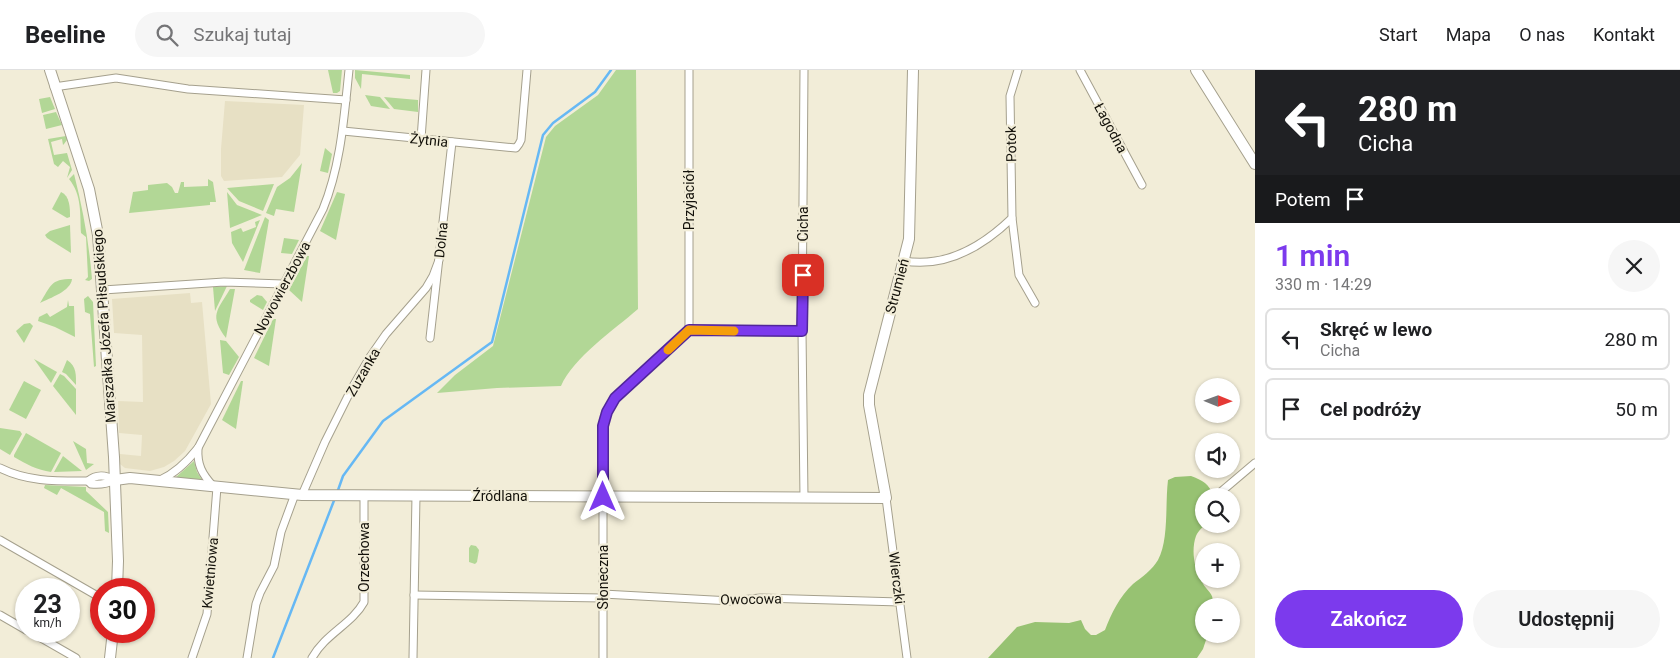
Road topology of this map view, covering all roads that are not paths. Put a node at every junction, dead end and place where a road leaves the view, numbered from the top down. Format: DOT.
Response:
graph roads {
  1 [pos="50,70"];
  2 [pos="349,70"];
  3 [pos="426,70"];
  4 [pos="527,70"];
  5 [pos="689,70"];
  6 [pos="804,70"];
  7 [pos="914,70"];
  8 [pos="1018,70"];
  9 [pos="1080,70"];
  10 [pos="1196,70"];
  11 [pos="54,87"];
  12 [pos="346,100"];
  13 [pos="343,131"];
  14 [pos="421,139"];
  15 [pos="452,142"];
  16 [pos="1255,164"];
  17 [pos="1142,185"];
  18 [pos="1012,218"];
  19 [pos="439,260"];
  20 [pos="904,261"];
  21 [pos="282,284"];
  22 [pos="103,290"];
  23 [pos="1035,303"];
  24 [pos="689,330"];
  25 [pos="802,331"];
  26 [pos="430,338"];
  27 [pos="198,448"];
  28 [pos="1255,463"];
  29 [pos="0,468"];
  30 [pos="115,480"];
  31 [pos="88,481"];
  32 [pos="160,481"];
  33 [pos="98,485"];
  34 [pos="215,486"];
  35 [pos="1225,488"];
  36 [pos="116,495"];
  37 [pos="298,495"];
  38 [pos="364,496"];
  39 [pos="416,496"];
  40 [pos="603,497"];
  41 [pos="804,498"];
  42 [pos="886,498"];
  43 [pos="0,540"];
  44 [pos="117,578"];
  45 [pos="90,592"];
  46 [pos="414,595"];
  47 [pos="603,596"];
  48 [pos="900,602"];
  49 [pos="0,615"];
  50 [pos="15,623"];
  51 [pos="50,643"];
  52 [pos="111,643"];
  53 [pos="76,658"];
  54 [pos="110,658"];
  55 [pos="192,658"];
  56 [pos="247,658"];
  57 [pos="312,658"];
  58 [pos="413,658"];
  59 [pos="603,658"];
  60 [pos="906,658"];
  1 -- 11 [label="street, Marszałka Józefa Piłsudskiego"];
  2 -- 12 [label="street, Nowowierzbowa"];
  3 -- 14 [label="street"];
  4 -- 15 [label="street, Żytnia"];
  5 -- 24 [label="street, Przyjaciół"];
  6 -- 25 [label="street, Cicha"];
  7 -- 20 [label="street, Strumień"];
  8 -- 18 [label="street, Potok"];
  9 -- 17 [label="street, Łagodna"];
  10 -- 16 [label="street"];
  11 -- 12 [label="street"];
  11 -- 22 [label="street, Marszałka Józefa Piłsudskiego"];
  12 -- 13 [label="street, Nowowierzbowa"];
  13 -- 14 [label="street, Żytnia"];
  13 -- 21 [label="street, Nowowierzbowa"];
  14 -- 15 [label="street, Żytnia"];
  15 -- 19 [label="street, Dolna"];
  18 -- 20 [label="street"];
  18 -- 23 [label="street, Potok"];
  19 -- 26 [label="street, Dolna"];
  19 -- 37 [label="street, Zuzanka"];
  20 -- 42 [label="street, Strumień"];
  21 -- 22 [label="street"];
  21 -- 27 [label="street, Nowowierzbowa"];
  22 -- 30 [label="street, Marszałka Józefa Piłsudskiego"];
  24 -- 25 [label="street"];
  24 -- 40 [label="street"];
  25 -- 41 [label="street, Cicha"];
  27 -- 32 [label="street, Nowowierzbowa"];
  27 -- 34 [label="street"];
  28 -- 35 [label="street"];
  29 -- 31 [label="street"];
  30 -- 31 [label="street"];
  30 -- 32 [label="street, Źródlana"];
  30 -- 33 [label="street"];
  30 -- 36 [label="street, Marszałka Józefa Piłsudskiego"];
  31 -- 33 [label="street"];
  32 -- 34 [label="street, Źródlana"];
  33 -- 36 [label="street"];
  34 -- 37 [label="street, Źródlana"];
  34 -- 55 [label="street, Kwietniowa"];
  36 -- 44 [label="street, Marszałka Józefa Piłsudskiego"];
  37 -- 38 [label="street, Źródlana"];
  37 -- 56 [label="street, Zuzanka"];
  38 -- 39 [label="street, Źródlana"];
  38 -- 57 [label="street, Orzechowa"];
  39 -- 40 [label="street, Źródlana"];
  39 -- 46 [label="street"];
  40 -- 41 [label="street, Źródlana"];
  40 -- 47 [label="street, Słoneczna"];
  41 -- 42 [label="street, Źródlana"];
  42 -- 48 [label="street, Wierczki"];
  43 -- 45 [label="street"];
  46 -- 47 [label="street, Owocowa"];
  46 -- 58 [label="street"];
  47 -- 48 [label="street, Owocowa"];
  47 -- 59 [label="street, Słoneczna"];
  48 -- 60 [label="street, Wierczki"];
  49 -- 50 [label="street"];
  51 -- 53 [label="street"];
  52 -- 54 [label="street"];
}
